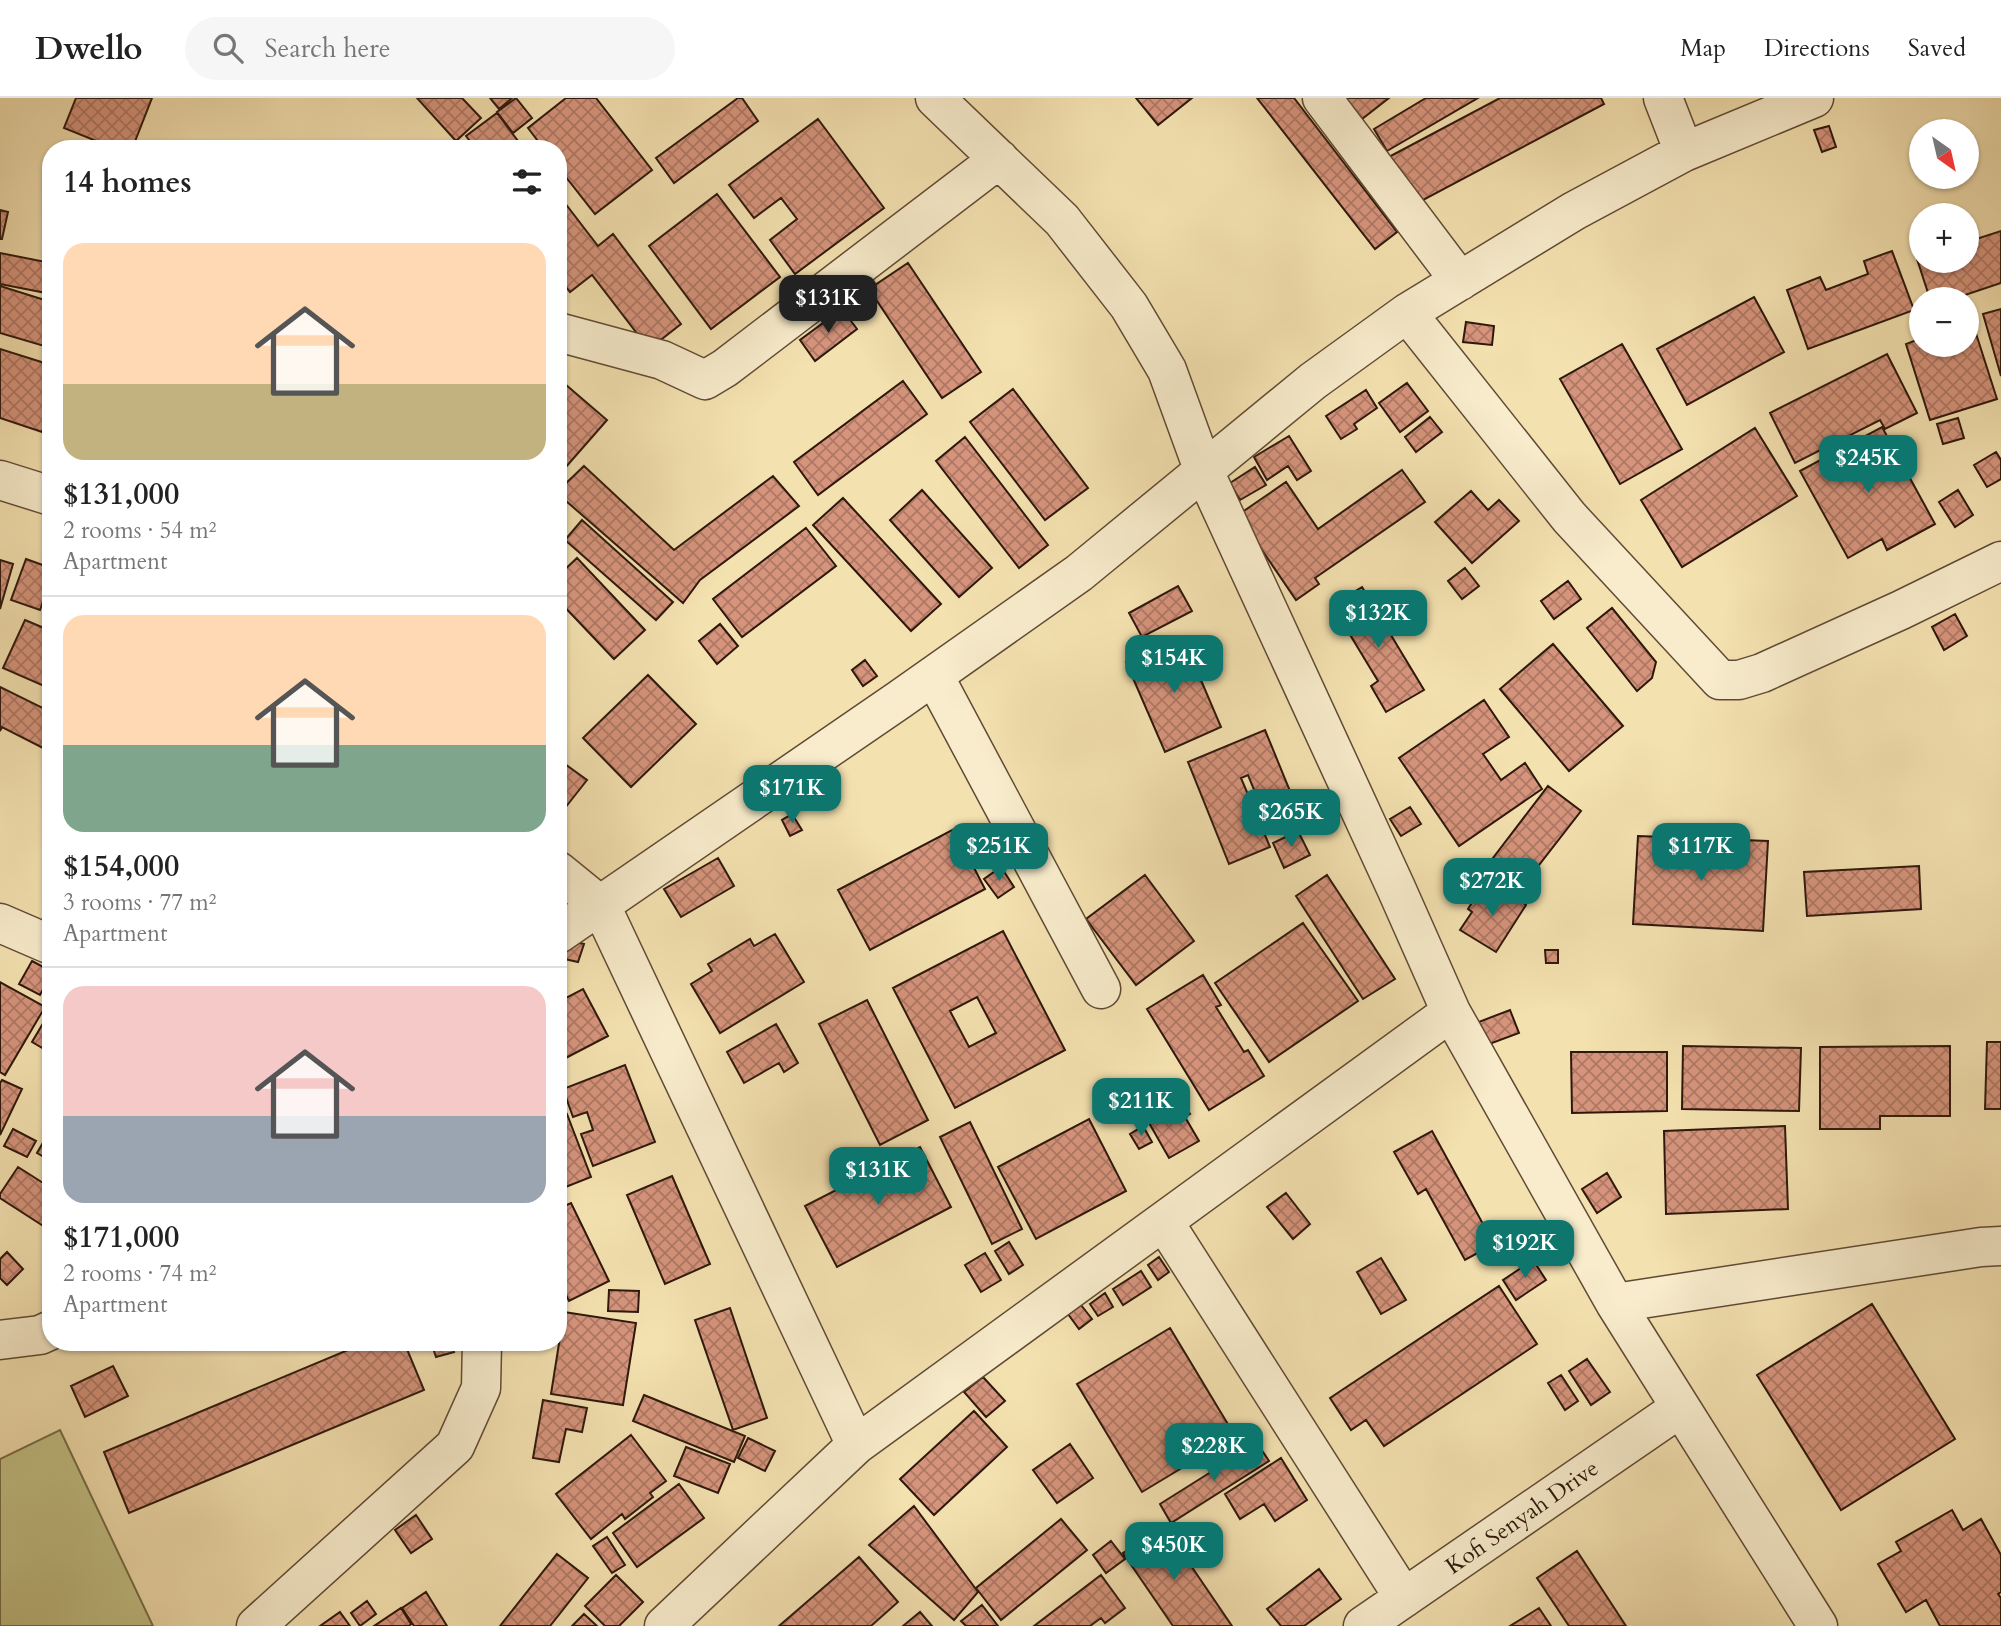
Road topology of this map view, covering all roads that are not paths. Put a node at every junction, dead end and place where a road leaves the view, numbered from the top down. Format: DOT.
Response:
graph roads {
  1 [pos="935,98"];
  2 [pos="1322,98"];
  3 [pos="1663,98"];
  4 [pos="1814,98"];
  5 [pos="1684,152"];
  6 [pos="999,159"];
  7 [pos="1460,281"];
  8 [pos="1407,313"];
  9 [pos="567,334"];
  10 [pos="1203,469"];
  11 [pos="0,480"];
  12 [pos="42,493"];
  13 [pos="2001,561"];
  14 [pos="934,676"];
  15 [pos="567,878"];
  16 [pos="601,906"];
  17 [pos="0,923"];
  18 [pos="567,928"];
  19 [pos="42,941"];
  20 [pos="1101,989"];
  21 [pos="1451,1012"];
  22 [pos="1164,1222"];
  23 [pos="2001,1246"];
  24 [pos="1615,1303"];
  25 [pos="42,1334"];
  26 [pos="0,1340"];
  27 [pos="482,1351"];
  28 [pos="1681,1408"];
  29 [pos="856,1444"];
  30 [pos="1404,1598"];
  31 [pos="256,1626"];
  32 [pos="664,1626"];
  33 [pos="1363,1626"];
  34 [pos="1818,1626"];
  1 -- 6 [label="street"];
  2 -- 7 [label="street"];
  3 -- 5 [label="street"];
  4 -- 5 [label="street"];
  5 -- 7 [label="street"];
  6 -- 9 [label="street"];
  6 -- 10 [label="street"];
  7 -- 8 [label="street"];
  8 -- 10 [label="street"];
  8 -- 13 [label="street"];
  10 -- 14 [label="street"];
  10 -- 21 [label="street"];
  11 -- 12 [label="street"];
  14 -- 16 [label="street"];
  14 -- 20 [label="street"];
  15 -- 16 [label="street"];
  16 -- 18 [label="street"];
  16 -- 29 [label="street"];
  17 -- 19 [label="street"];
  21 -- 22 [label="street"];
  21 -- 24 [label="street"];
  22 -- 29 [label="street"];
  22 -- 30 [label="street"];
  23 -- 24 [label="street"];
  24 -- 28 [label="street"];
  25 -- 26 [label="street"];
  27 -- 31 [label="street"];
  28 -- 30 [label="street, Kofi Senyah Drive"];
  28 -- 34 [label="street"];
  29 -- 32 [label="street"];
  30 -- 33 [label="street, Kofi Senyah Drive"];
}
